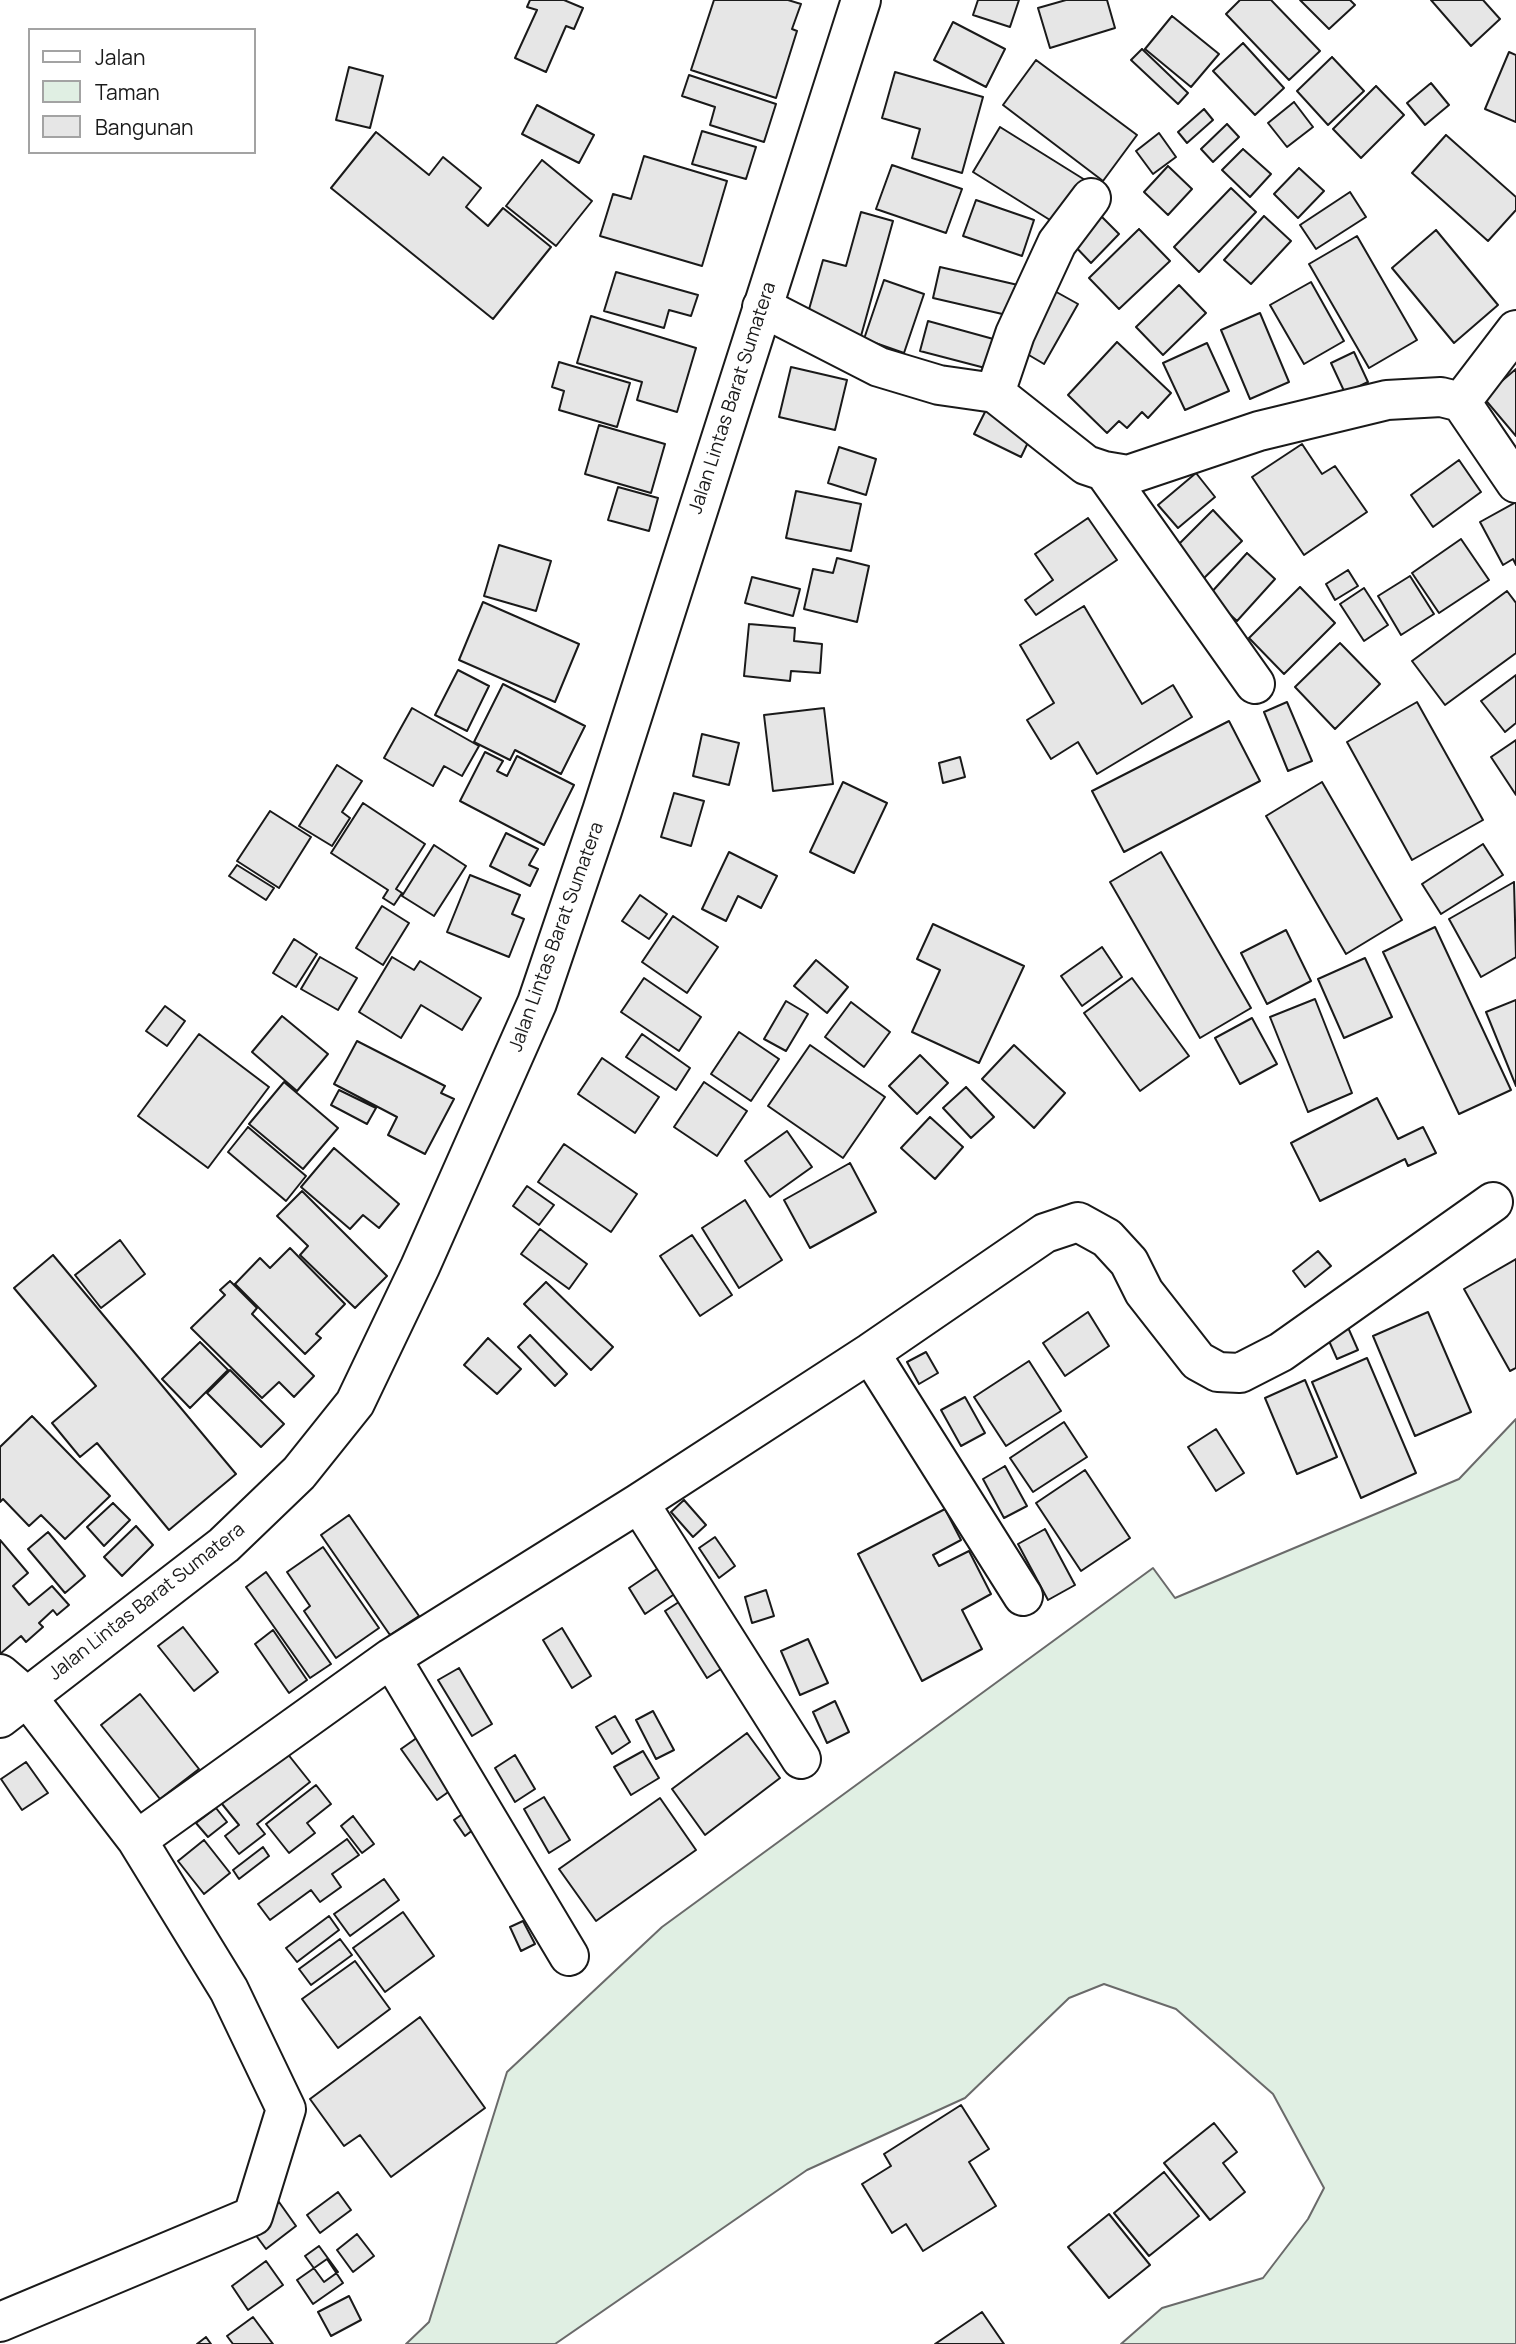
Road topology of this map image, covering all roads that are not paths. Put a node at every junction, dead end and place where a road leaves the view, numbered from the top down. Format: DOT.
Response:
graph roads {
  1 [pos="861,0"];
  2 [pos="1091,198"];
  3 [pos="762,307"];
  4 [pos="1516,330"];
  5 [pos="995,393"];
  6 [pos="1461,402"];
  7 [pos="1104,471"];
  8 [pos="1516,483"];
  9 [pos="1255,684"];
  10 [pos="1493,1202"];
  11 [pos="870,1353"];
  12 [pos="639,1503"];
  13 [pos="1023,1596"];
  14 [pos="391,1658"];
  15 [pos="9,1696"];
  16 [pos="801,1759"];
  17 [pos="137,1840"];
  18 [pos="569,1955"];
  19 [pos="0,2322"];
  1 -- 3 [label="main road, Jalan Lintas Barat Sumatera"];
  2 -- 5 [label="main road"];
  3 -- 5 [label="main road"];
  3 -- 15 [label="main road, Jalan Lintas Barat Sumatera"];
  4 -- 6 [label="main road"];
  5 -- 7 [label="main road"];
  6 -- 7 [label="main road"];
  6 -- 8 [label="main road"];
  7 -- 9 [label="main road"];
  10 -- 11 [label="main road"];
  11 -- 12 [label="main road"];
  11 -- 13 [label="main road"];
  12 -- 14 [label="main road"];
  12 -- 16 [label="main road"];
  14 -- 17 [label="main road"];
  14 -- 18 [label="main road"];
  15 -- 17 [label="main road"];
  17 -- 19 [label="main road"];
}
